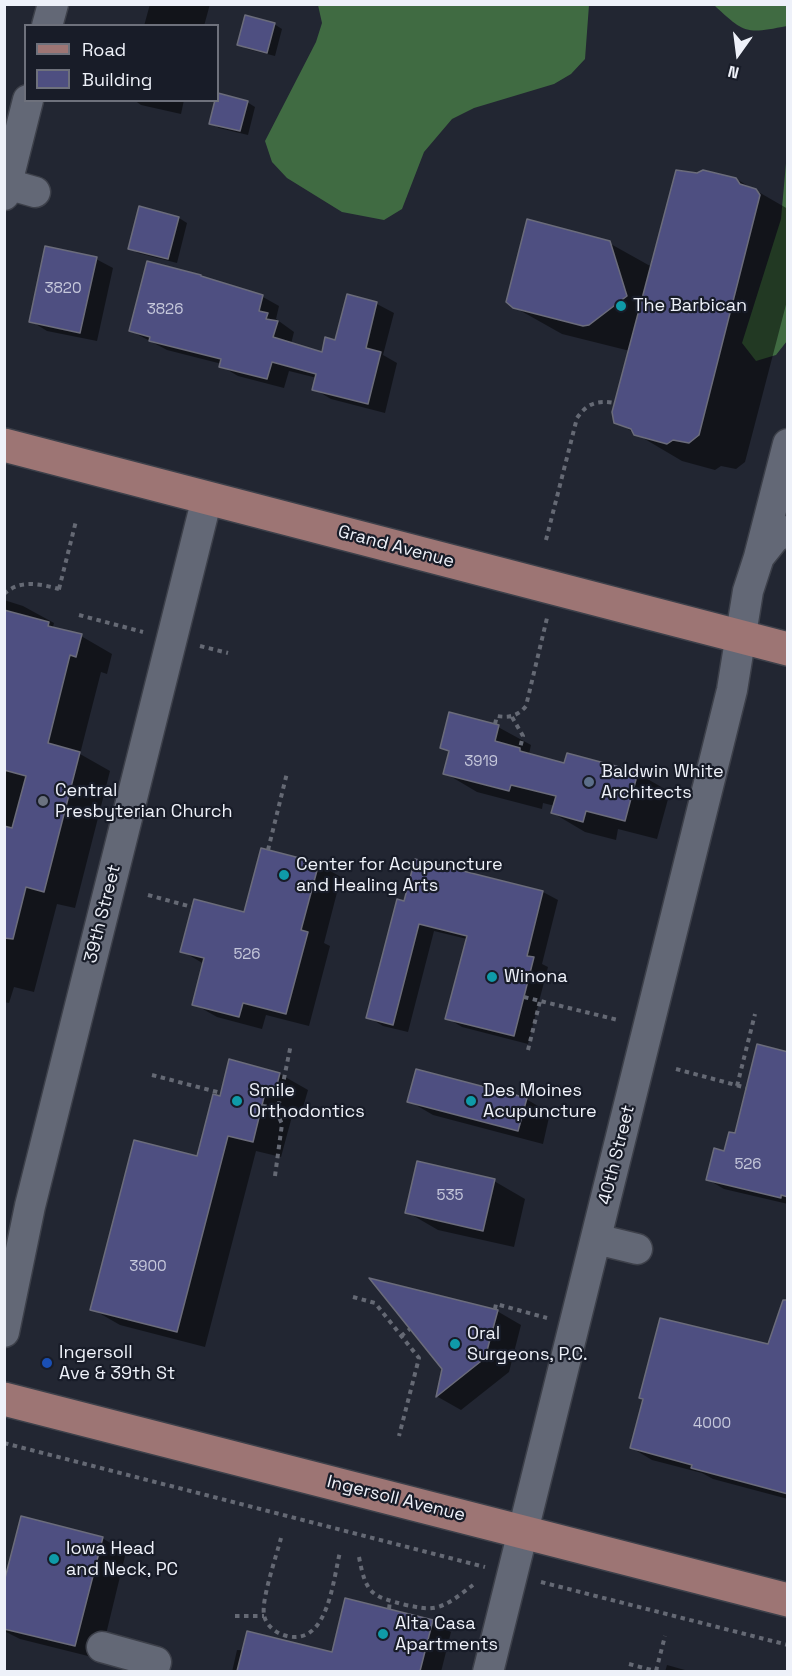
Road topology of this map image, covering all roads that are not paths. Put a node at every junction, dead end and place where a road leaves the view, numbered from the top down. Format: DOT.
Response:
graph roads {
  1 [pos="52,4"];
  2 [pos="47,24"];
  3 [pos="28,102"];
  4 [pos="16,190"];
  5 [pos="788,444"];
  6 [pos="4,446"];
  7 [pos="207,498"];
  8 [pos="788,531"];
  9 [pos="759,557"];
  10 [pos="741,637"];
  11 [pos="788,649"];
  12 [pos="596,1239"];
  13 [pos="637,1249"];
  14 [pos="4,1332"];
  15 [pos="4,1399"];
  16 [pos="524,1532"];
  17 [pos="788,1600"];
  18 [pos="102,1647"];
  19 [pos="153,1671"];
  20 [pos="488,1671"];
  1 -- 2 [label="street"];
  3 -- 4 [label="street"];
  5 -- 9 [label="street, 40th Street"];
  6 -- 7 [label="main road, Grand Avenue"];
  7 -- 10 [label="main road, Grand Avenue"];
  7 -- 14 [label="street, 39th Street"];
  8 -- 9 [label="street"];
  9 -- 10 [label="street, 40th Street"];
  10 -- 11 [label="main road, Grand Avenue"];
  10 -- 12 [label="street, 40th Street"];
  12 -- 13 [label="street"];
  12 -- 16 [label="street, 40th Street"];
  15 -- 16 [label="main road, Ingersoll Avenue"];
  16 -- 17 [label="main road, Ingersoll Avenue"];
  16 -- 20 [label="street, 40th Street"];
  18 -- 19 [label="street"];
}
